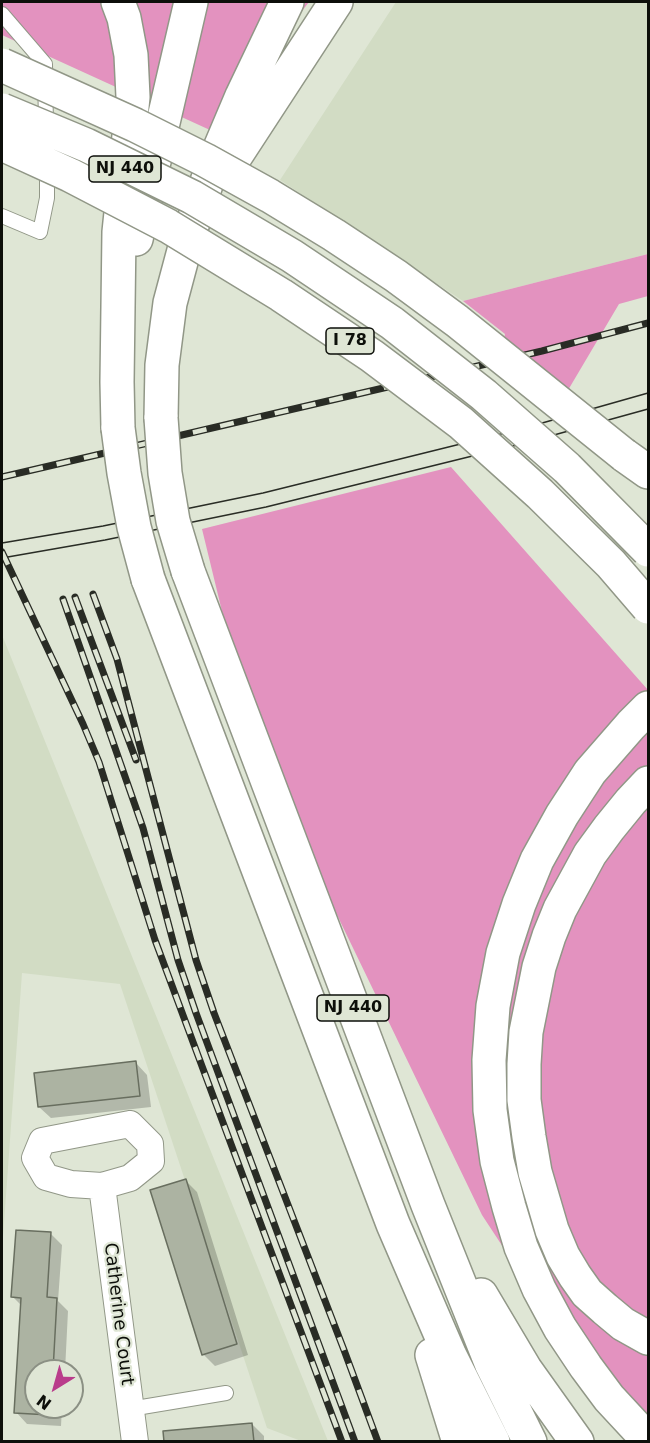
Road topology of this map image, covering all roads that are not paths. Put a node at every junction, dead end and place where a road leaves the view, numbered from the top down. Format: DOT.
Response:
graph roads {
  1 [pos="118,2"];
  2 [pos="191,2"];
  3 [pos="287,2"];
  4 [pos="336,2"];
  5 [pos="2,14"];
  6 [pos="2,66"];
  7 [pos="2,110"];
  8 [pos="2,144"];
  9 [pos="2,216"];
  10 [pos="186,243"];
  11 [pos="118,337"];
  12 [pos="648,472"];
  13 [pos="648,550"];
  14 [pos="648,607"];
  15 [pos="648,708"];
  16 [pos="648,783"];
  17 [pos="102,1186"];
  18 [pos="428,1205"];
  19 [pos="393,1224"];
  20 [pos="648,1338"];
  21 [pos="226,1393"];
  22 [pos="130,1409"];
  23 [pos="643,1434"];
  24 [pos="135,1442"];
  25 [pos="459,1442"];
  26 [pos="494,1442"];
  27 [pos="530,1442"];
  28 [pos="577,1442"];
  1 -- 11 [label="highway, NJ 440"];
  2 -- 11 [label="highway"];
  3 -- 10 [label="highway"];
  4 -- 10 [label="highway, NJ 440"];
  5 -- 9 [label="lane"];
  6 -- 12 [label="highway, bridge"];
  7 -- 13 [label="highway, I 78, bridge"];
  8 -- 14 [label="highway, I 78, bridge"];
  10 -- 18 [label="highway, NJ 440, bridge"];
  11 -- 19 [label="highway, NJ 440, bridge"];
  15 -- 23 [label="highway"];
  16 -- 20 [label="highway"];
  17 -- 22 [label="street, Catherine Court"];
  18 -- 27 [label="highway, NJ 440"];
  18 -- 28 [label="highway"];
  19 -- 25 [label="highway"];
  19 -- 26 [label="highway, NJ 440"];
  21 -- 22 [label="lane"];
  22 -- 24 [label="street, Catherine Court"];
}
